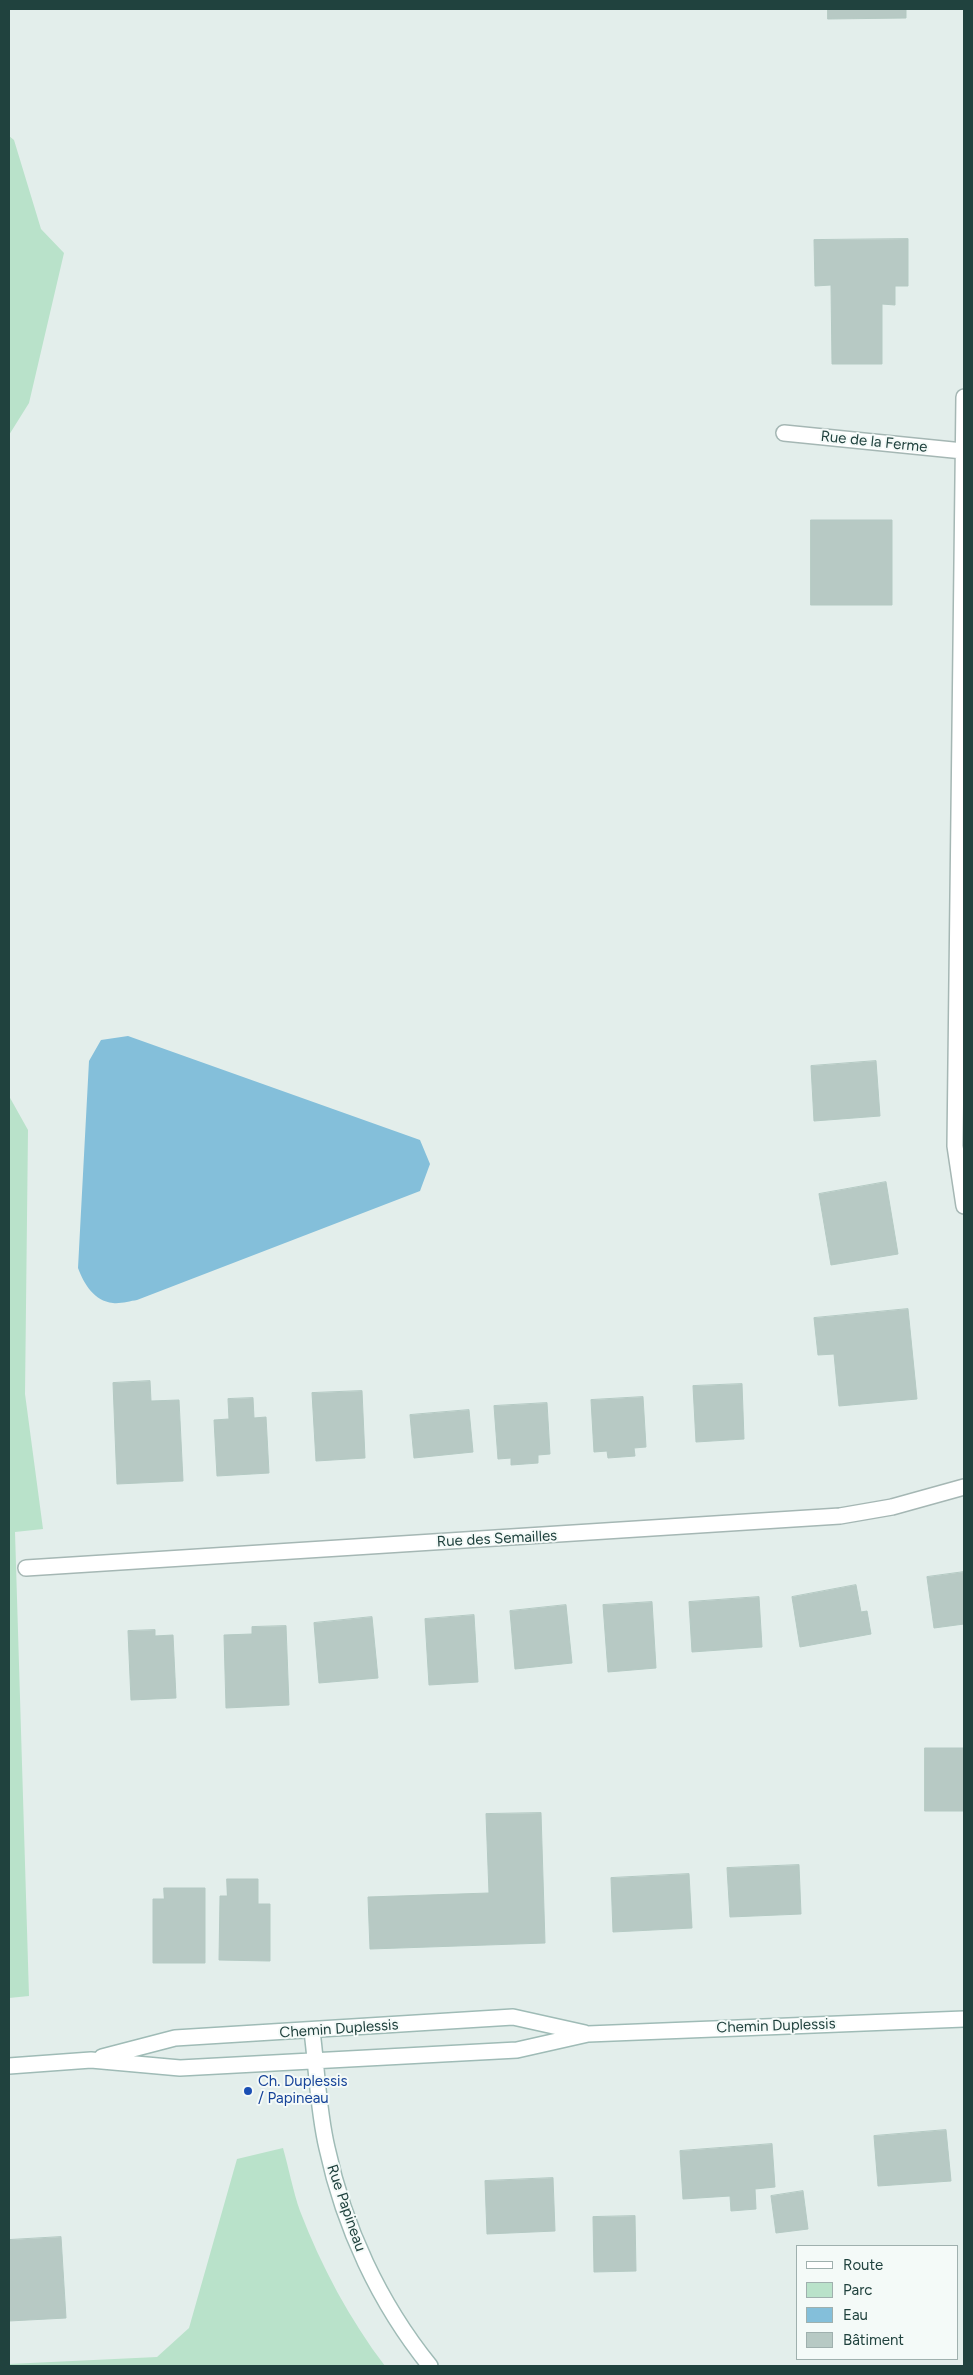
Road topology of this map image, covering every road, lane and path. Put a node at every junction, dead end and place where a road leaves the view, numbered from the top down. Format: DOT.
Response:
graph roads {
  1 [pos="964,397"];
  2 [pos="784,433"];
  3 [pos="963,450"];
  4 [pos="964,1206"];
  5 [pos="964,1487"];
  6 [pos="26,1568"];
  7 [pos="964,2019"];
  8 [pos="312,2031"];
  9 [pos="588,2034"];
  10 [pos="91,2060"];
  11 [pos="316,2060"];
  12 [pos="9,2066"];
  13 [pos="430,2366"];
  1 -- 3 [label="street"];
  2 -- 3 [label="street, Rue de la Ferme"];
  3 -- 4 [label="street"];
  5 -- 6 [label="street, Rue des Semailles"];
  7 -- 9 [label="street, Chemin Duplessis"];
  8 -- 9 [label="street, Chemin Duplessis"];
  8 -- 10 [label="street, Chemin Duplessis"];
  8 -- 11 [label="street, Rue Papineau"];
  9 -- 11 [label="street, Chemin Duplessis"];
  10 -- 11 [label="street, Chemin Duplessis"];
  10 -- 12 [label="street, Chemin Duplessis"];
  11 -- 13 [label="street, Rue Papineau"];
}
